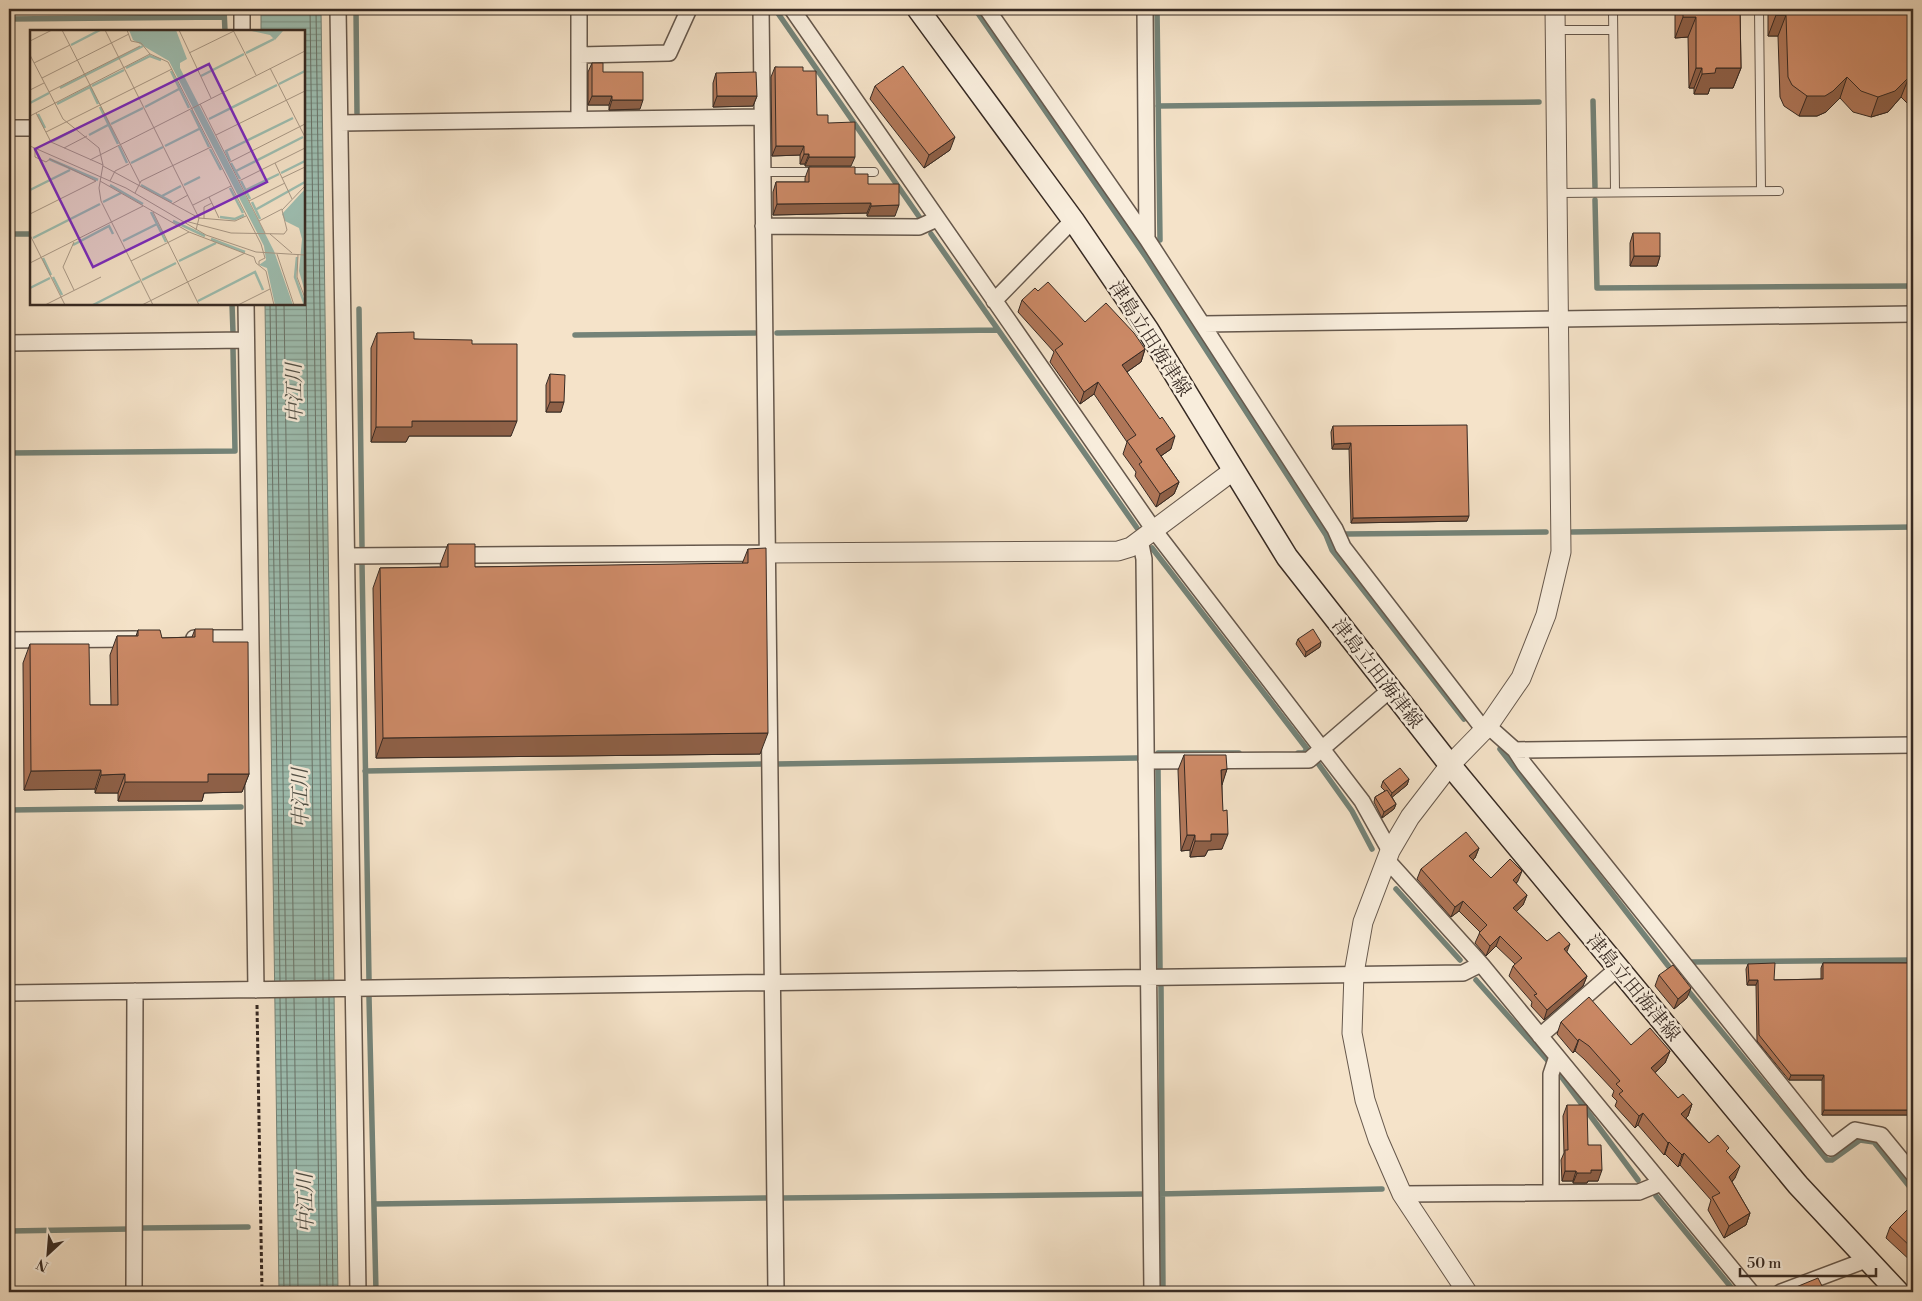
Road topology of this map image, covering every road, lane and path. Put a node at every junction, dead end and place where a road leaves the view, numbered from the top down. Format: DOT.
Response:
graph roads {
  1 [pos="242,9"];
  2 [pos="338,9"];
  3 [pos="579,9"];
  4 [pos="690,9"];
  5 [pos="761,9"];
  6 [pos="792,9"];
  7 [pos="904,9"];
  8 [pos="918,9"];
  9 [pos="987,9"];
  10 [pos="1145,9"];
  11 [pos="1555,9"];
  12 [pos="1613,9"];
  13 [pos="1759,9"];
  14 [pos="930,28"];
  15 [pos="242,30"];
  16 [pos="1555,30"];
  17 [pos="1614,30"];
  18 [pos="579,55"];
  19 [pos="762,117"];
  20 [pos="579,120"];
  21 [pos="340,123"];
  22 [pos="9,128"];
  23 [pos="30,128"];
  24 [pos="763,172"];
  25 [pos="828,172"];
  26 [pos="837,172"];
  27 [pos="874,172"];
  28 [pos="1761,191"];
  29 [pos="1779,191"];
  30 [pos="1614,192"];
  31 [pos="1558,193"];
  32 [pos="937,219"];
  33 [pos="1073,220"];
  34 [pos="763,226"];
  35 [pos="1148,239"];
  36 [pos="994,301"];
  37 [pos="246,305"];
  38 [pos="1913,314"];
  39 [pos="1559,318"];
  40 [pos="1203,324"];
  41 [pos="246,340"];
  42 [pos="9,343"];
  43 [pos="1234,470"];
  44 [pos="1147,535"];
  45 [pos="766,553"];
  46 [pos="347,556"];
  47 [pos="154,638"];
  48 [pos="183,638"];
  49 [pos="250,638"];
  50 [pos="9,640"];
  51 [pos="1390,689"];
  52 [pos="1486,728"];
  53 [pos="1913,745"];
  54 [pos="1322,748"];
  55 [pos="1515,750"];
  56 [pos="1146,761"];
  57 [pos="1450,765"];
  58 [pos="1388,855"];
  59 [pos="1481,964"];
  60 [pos="1618,968"];
  61 [pos="1354,973"];
  62 [pos="1149,976"];
  63 [pos="771,982"];
  64 [pos="347,988"];
  65 [pos="262,990"];
  66 [pos="135,991"];
  67 [pos="9,993"];
  68 [pos="1540,1036"];
  69 [pos="1557,1056"];
  70 [pos="1913,1174"];
  71 [pos="1661,1183"];
  72 [pos="1551,1193"];
  73 [pos="1402,1194"];
  74 [pos="1866,1260"];
  75 [pos="134,1292"];
  76 [pos="262,1292"];
  77 [pos="358,1292"];
  78 [pos="776,1292"];
  79 [pos="1152,1292"];
  80 [pos="1467,1292"];
  81 [pos="1751,1292"];
  82 [pos="1781,1292"];
  83 [pos="1898,1292"];
  1 -- 15 [label="street"];
  2 -- 21 [label="street"];
  3 -- 18 [label="street"];
  4 -- 18 [label="street"];
  5 -- 19 [label="street"];
  6 -- 32 [label="street"];
  7 -- 14 [label="street"];
  8 -- 14 [label="main road, 津島立田海津線"];
  9 -- 35 [label="street"];
  10 -- 35 [label="street"];
  11 -- 16 [label="street"];
  12 -- 17 [label="lane"];
  13 -- 28 [label="lane"];
  14 -- 33 [label="main road, 津島立田海津線"];
  16 -- 17 [label="lane"];
  16 -- 31 [label="street"];
  17 -- 30 [label="lane"];
  18 -- 20 [label="street"];
  19 -- 20 [label="street"];
  19 -- 24 [label="street"];
  20 -- 21 [label="street"];
  21 -- 46 [label="street"];
  22 -- 23 [label="street"];
  24 -- 25 [label="lane"];
  24 -- 34 [label="street"];
  26 -- 27 [label="lane"];
  28 -- 29 [label="lane"];
  28 -- 30 [label="lane"];
  30 -- 31 [label="lane"];
  31 -- 39 [label="street"];
  32 -- 34 [label="street"];
  32 -- 36 [label="street"];
  33 -- 36 [label="street"];
  33 -- 43 [label="main road, 津島立田海津線"];
  34 -- 45 [label="street"];
  35 -- 40 [label="street"];
  36 -- 44 [label="street"];
  37 -- 41 [label="street"];
  38 -- 39 [label="street"];
  39 -- 40 [label="street"];
  39 -- 52 [label="street"];
  40 -- 52 [label="street"];
  41 -- 42 [label="street"];
  41 -- 49 [label="street"];
  43 -- 44 [label="street"];
  43 -- 51 [label="main road, 津島立田海津線"];
  44 -- 45 [label="street"];
  44 -- 54 [label="street"];
  44 -- 56 [label="street"];
  45 -- 46 [label="street"];
  45 -- 63 [label="street"];
  46 -- 64 [label="street"];
  47 -- 50 [label="street"];
  48 -- 49 [label="street"];
  49 -- 65 [label="street"];
  51 -- 54 [label="street"];
  51 -- 57 [label="main road, 津島立田海津線"];
  52 -- 55 [label="street"];
  52 -- 57 [label="street"];
  53 -- 55 [label="street"];
  54 -- 56 [label="street"];
  54 -- 58 [label="street"];
  55 -- 70 [label="street"];
  56 -- 62 [label="street"];
  57 -- 58 [label="street"];
  57 -- 60 [label="main road, 津島立田海津線"];
  58 -- 59 [label="street"];
  58 -- 61 [label="street"];
  59 -- 61 [label="street"];
  59 -- 68 [label="street"];
  60 -- 68 [label="street"];
  60 -- 74 [label="main road, 津島立田海津線"];
  61 -- 62 [label="street"];
  61 -- 73 [label="street"];
  62 -- 63 [label="street"];
  62 -- 79 [label="street"];
  63 -- 64 [label="street"];
  63 -- 78 [label="street"];
  64 -- 65 [label="street"];
  64 -- 77 [label="street"];
  65 -- 66 [label="street"];
  65 -- 76 [label="path"];
  66 -- 67 [label="street"];
  66 -- 75 [label="street"];
  68 -- 69 [label="street"];
  69 -- 71 [label="street"];
  69 -- 72 [label="street"];
  71 -- 72 [label="street"];
  71 -- 81 [label="street"];
  72 -- 73 [label="street"];
  73 -- 80 [label="street"];
  74 -- 82 [label="street"];
  74 -- 83 [label="main road, 津島立田海津線"];
}
